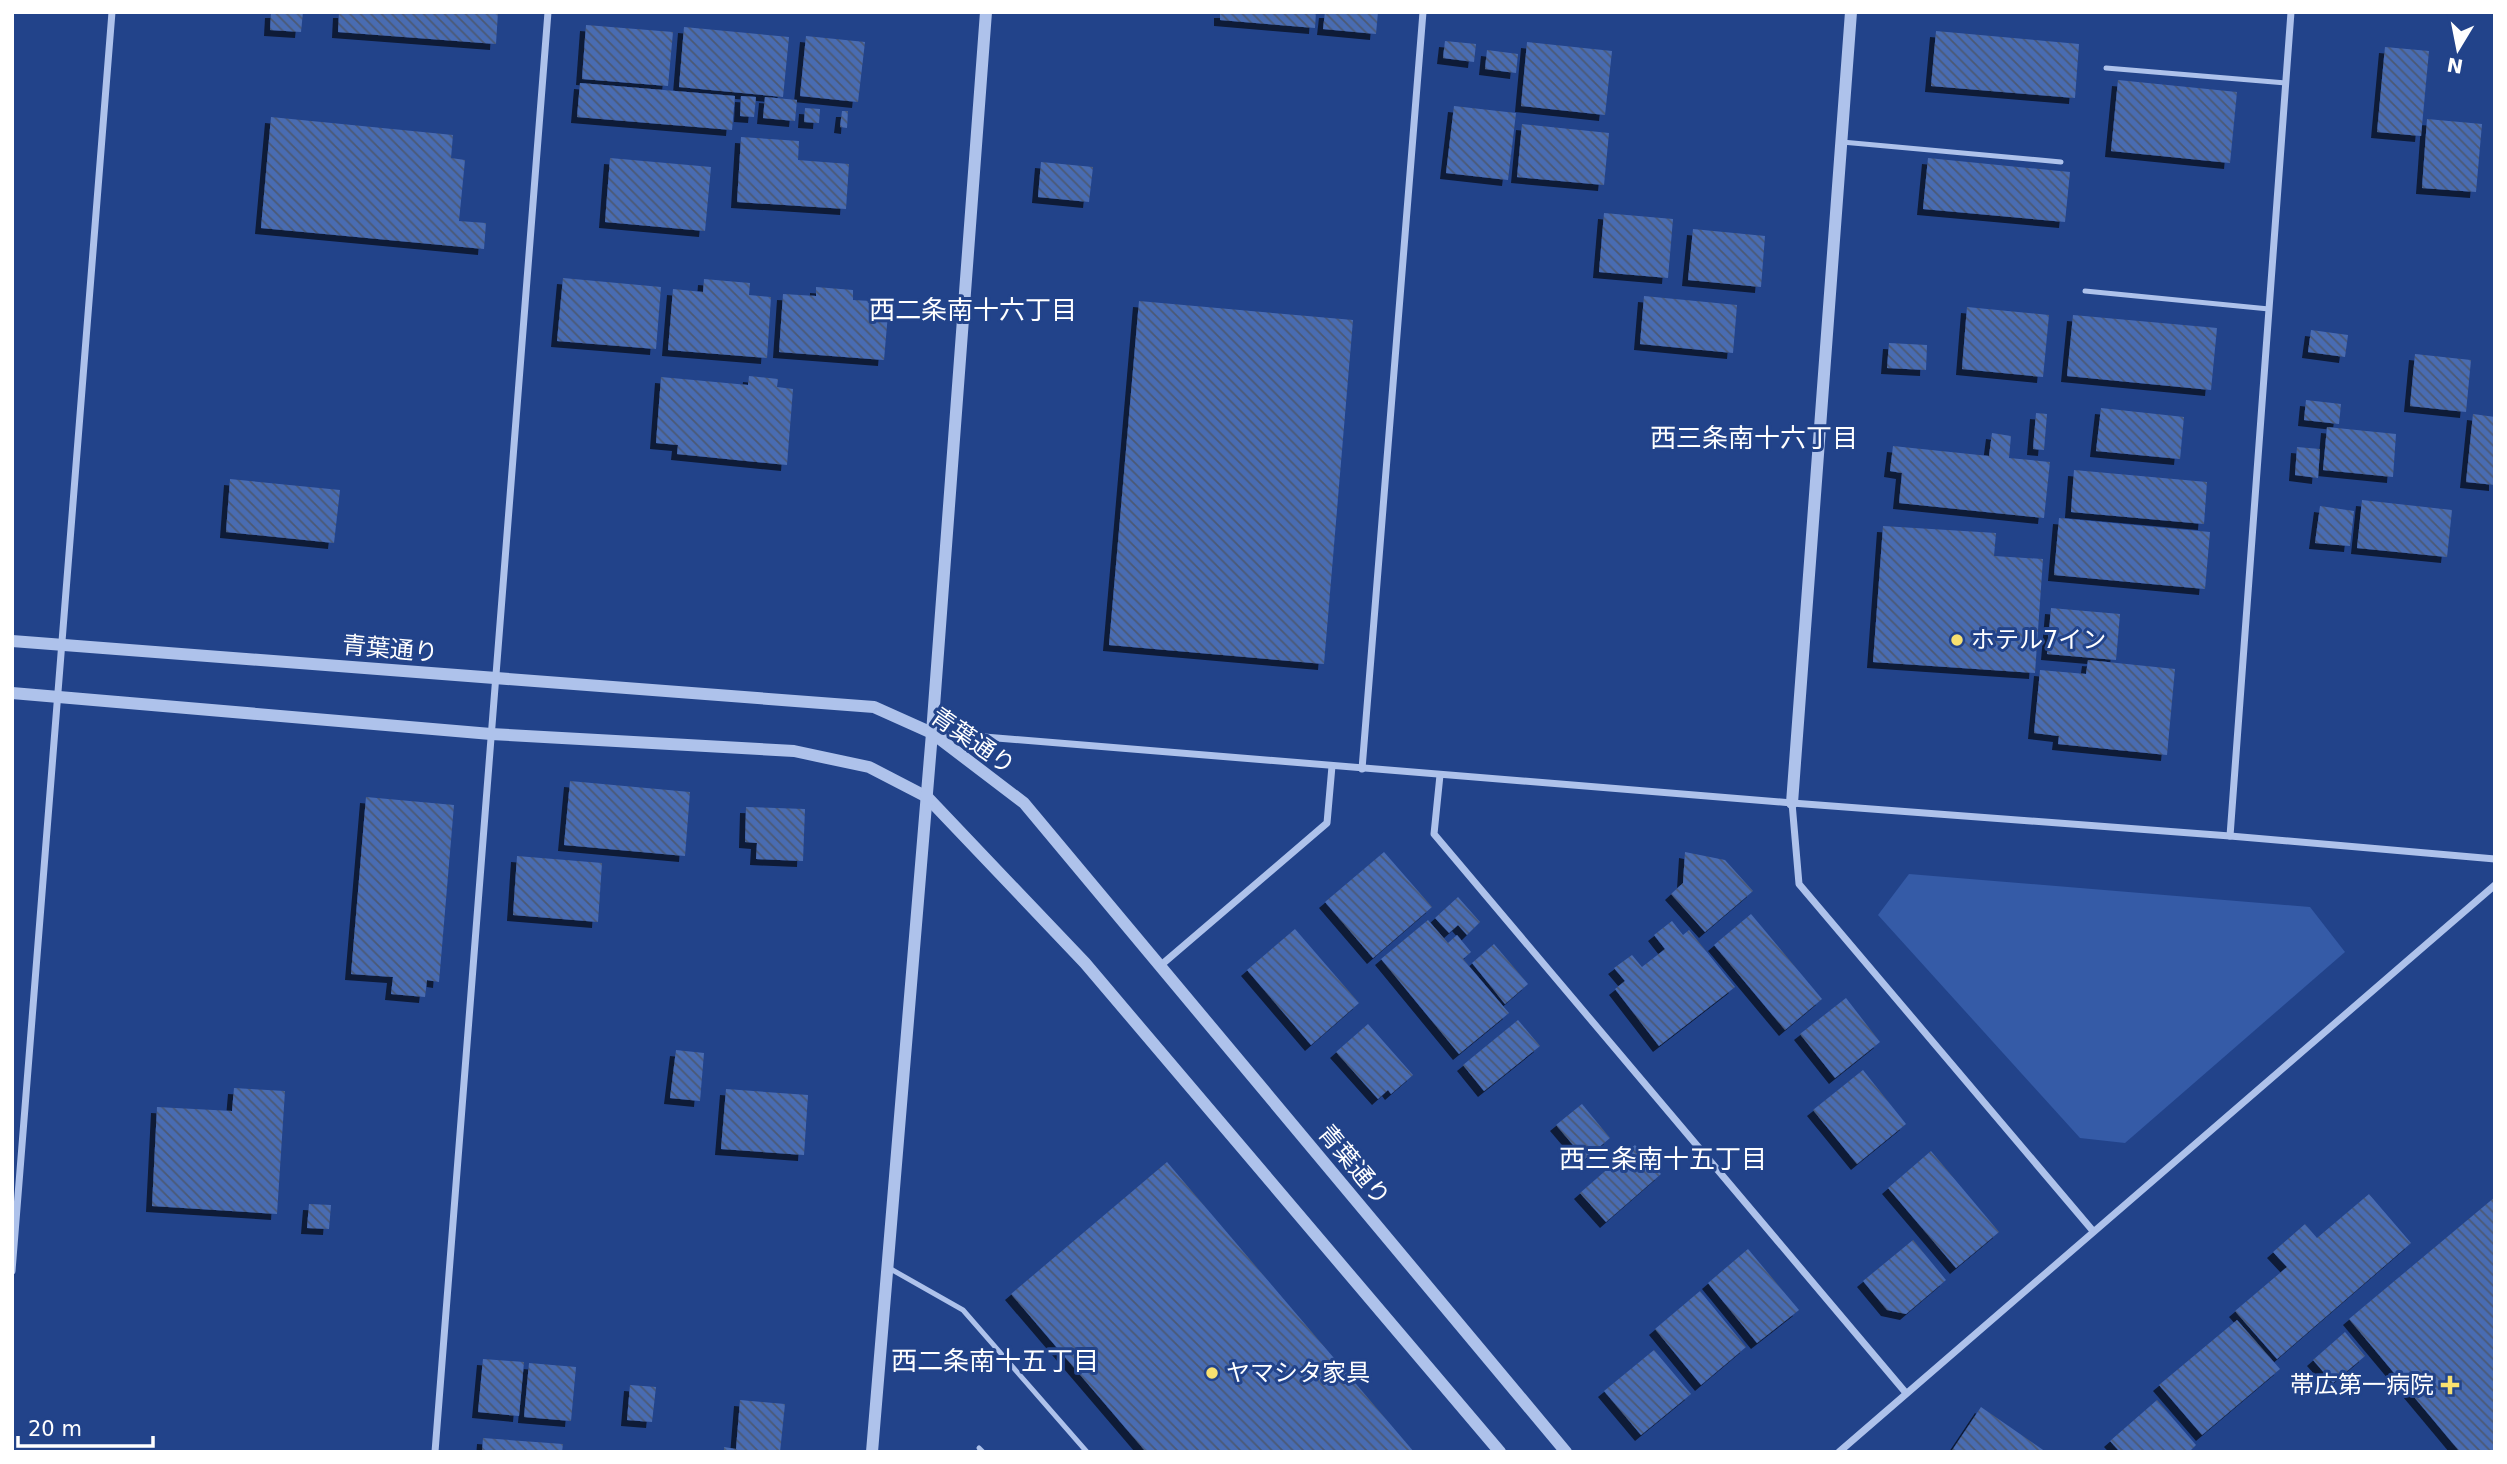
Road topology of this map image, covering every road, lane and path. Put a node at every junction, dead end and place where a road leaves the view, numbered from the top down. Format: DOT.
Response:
graph roads {
  1 [pos="112,12"];
  2 [pos="548,12"];
  3 [pos="986,12"];
  4 [pos="1423,12"];
  5 [pos="1851,12"];
  6 [pos="2291,12"];
  7 [pos="2106,68"];
  8 [pos="2286,83"];
  9 [pos="1842,142"];
  10 [pos="2061,162"];
  11 [pos="2085,291"];
  12 [pos="2269,309"];
  13 [pos="12,641"];
  14 [pos="63,644"];
  15 [pos="496,679"];
  16 [pos="12,693"];
  17 [pos="59,697"];
  18 [pos="932,733"];
  19 [pos="491,734"];
  20 [pos="1332,766"];
  21 [pos="1362,769"];
  22 [pos="1440,775"];
  23 [pos="927,797"];
  24 [pos="1792,803"];
  25 [pos="2230,836"];
  26 [pos="2495,859"];
  27 [pos="2495,885"];
  28 [pos="1160,966"];
  29 [pos="2093,1231"];
  30 [pos="887,1267"];
  31 [pos="12,1271"];
  32 [pos="1906,1393"];
  33 [pos="435,1452"];
  34 [pos="872,1452"];
  35 [pos="1087,1452"];
  36 [pos="1500,1452"];
  37 [pos="1566,1452"];
  38 [pos="1839,1452"];
  1 -- 14 [label="street"];
  2 -- 15 [label="street"];
  3 -- 18 [label="street"];
  4 -- 21 [label="street"];
  5 -- 9 [label="street"];
  6 -- 8 [label="street"];
  7 -- 8 [label="lane"];
  8 -- 12 [label="street"];
  9 -- 10 [label="lane"];
  9 -- 24 [label="street"];
  11 -- 12 [label="lane"];
  12 -- 25 [label="street"];
  13 -- 14 [label="street, 青葉通り"];
  14 -- 15 [label="street, 青葉通り"];
  14 -- 17 [label="street"];
  15 -- 18 [label="street, 青葉通り"];
  15 -- 19 [label="street"];
  16 -- 17 [label="street"];
  17 -- 19 [label="street"];
  17 -- 31 [label="street"];
  18 -- 20 [label="street"];
  18 -- 23 [label="street"];
  18 -- 28 [label="street, 青葉通り"];
  19 -- 23 [label="street"];
  19 -- 33 [label="street"];
  20 -- 21 [label="street"];
  20 -- 28 [label="street"];
  21 -- 22 [label="street"];
  22 -- 24 [label="street"];
  22 -- 32 [label="street"];
  23 -- 30 [label="street"];
  23 -- 36 [label="street"];
  24 -- 25 [label="street"];
  24 -- 29 [label="street"];
  25 -- 26 [label="street"];
  27 -- 29 [label="street"];
  28 -- 37 [label="street, 青葉通り"];
  29 -- 32 [label="street"];
  30 -- 34 [label="street"];
  30 -- 35 [label="lane"];
  32 -- 38 [label="street"];
}
